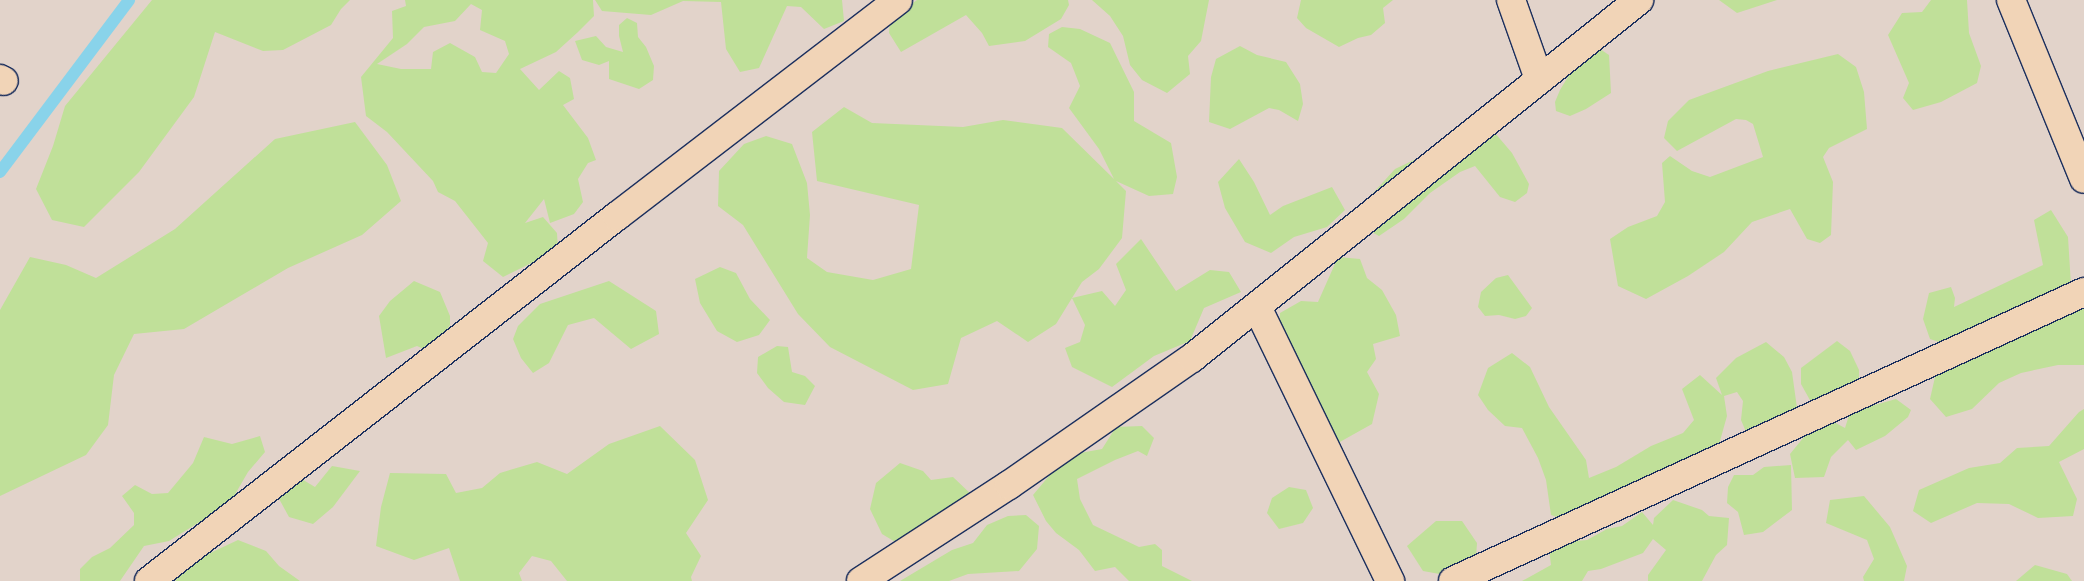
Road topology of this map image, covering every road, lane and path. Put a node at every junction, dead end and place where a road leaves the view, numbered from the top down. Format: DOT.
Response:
graph roads {
  1 [pos="898,0"];
  2 [pos="1511,0"];
  3 [pos="1640,0"];
  4 [pos="2011,0"];
  5 [pos="1539,79"];
  6 [pos="2084,180"];
  7 [pos="2084,292"];
  8 [pos="1257,307"];
  9 [pos="871,578"];
  10 [pos="150,581"];
  11 [pos="1390,581"];
  12 [pos="1453,581"];
  1 -- 10 [label="street"];
  2 -- 5 [label="street"];
  3 -- 5 [label="street"];
  4 -- 6 [label="street"];
  5 -- 8 [label="street"];
  7 -- 12 [label="street"];
  8 -- 9 [label="street"];
  8 -- 11 [label="street"];
}
